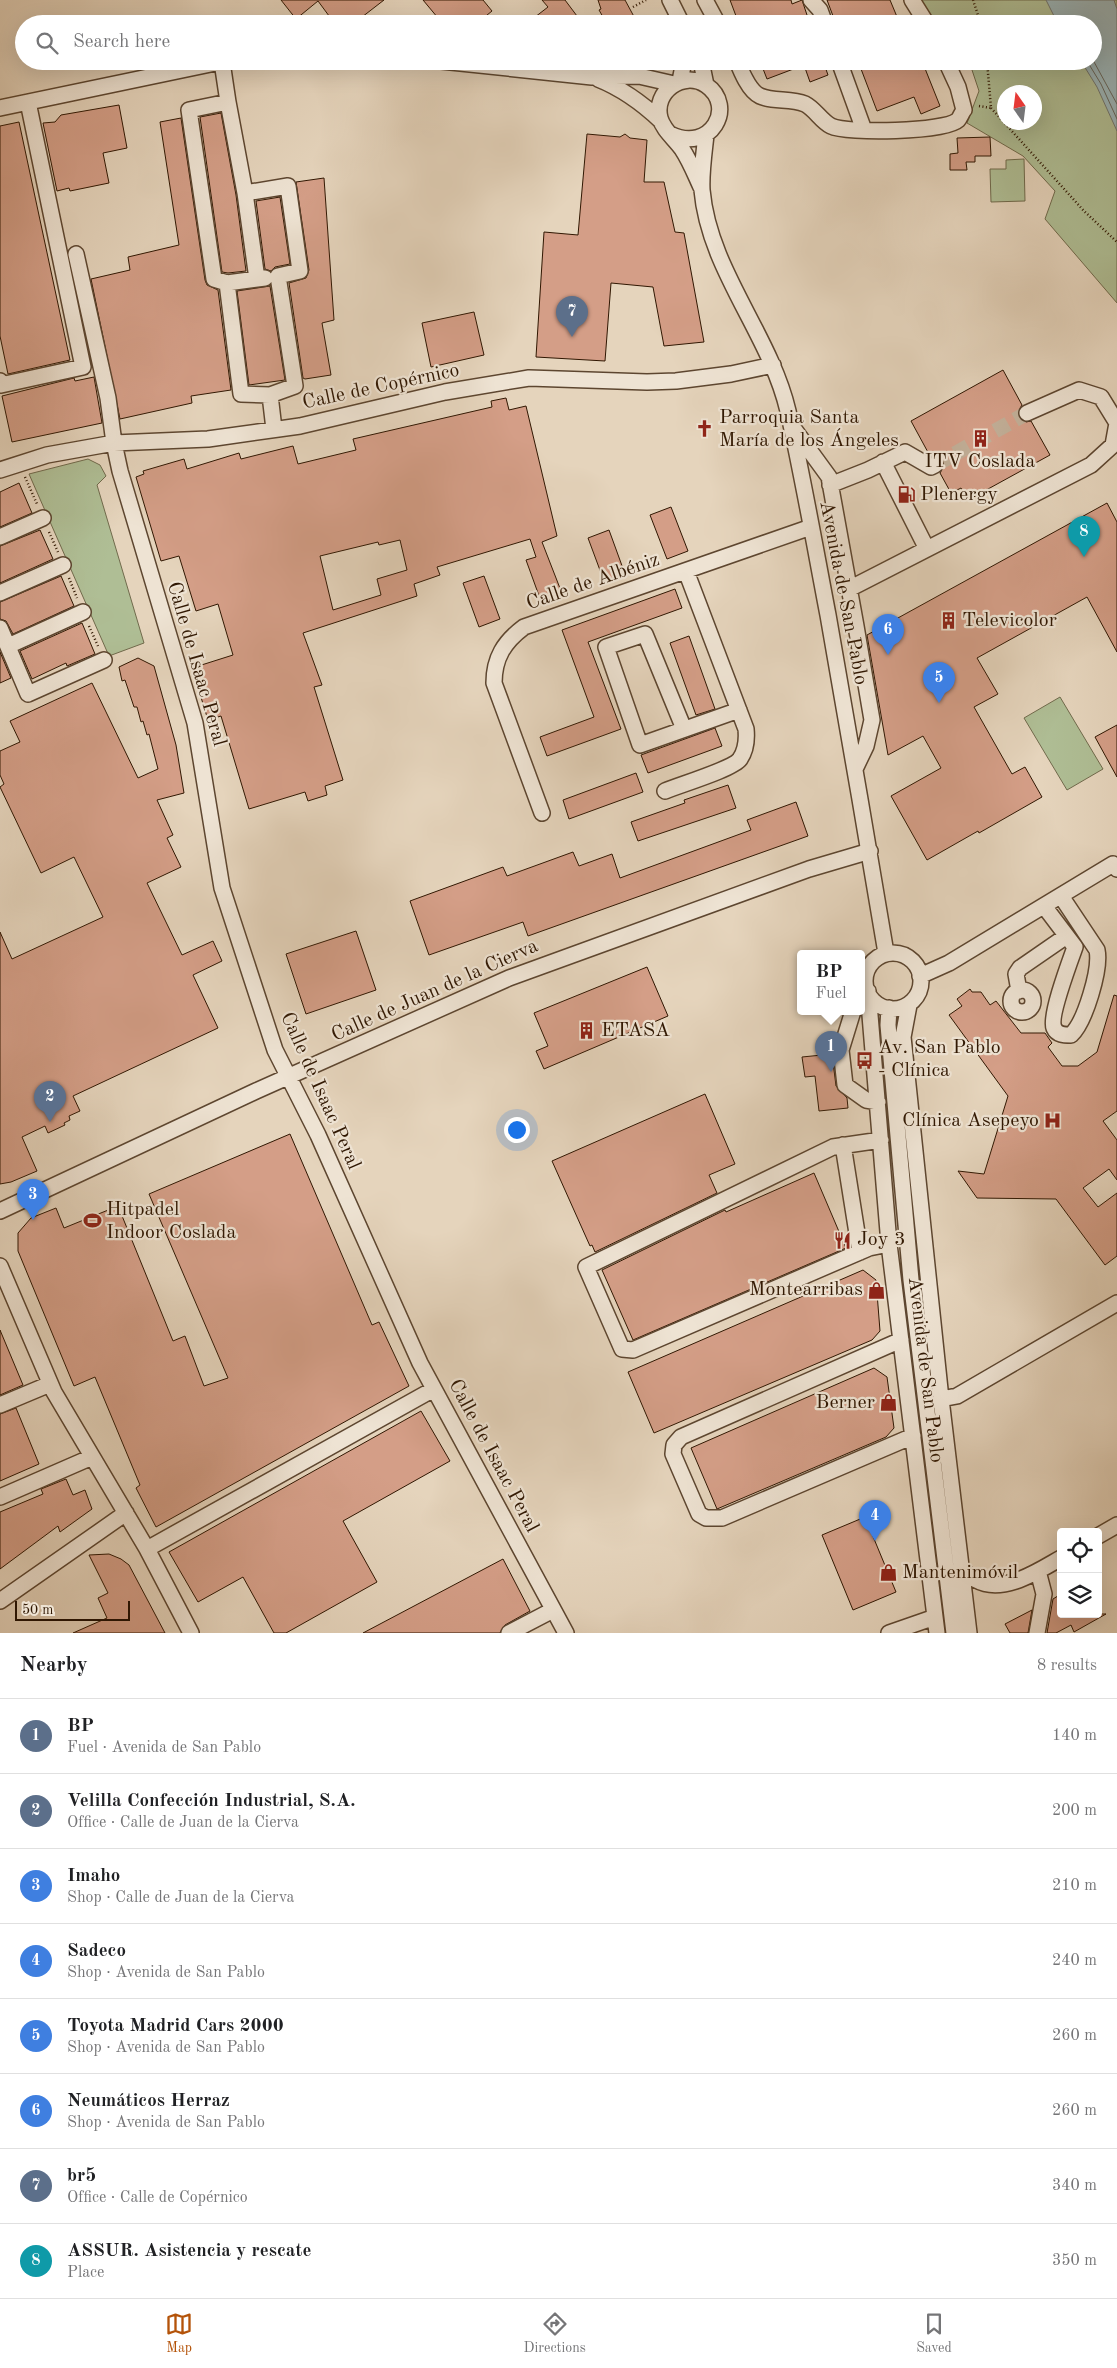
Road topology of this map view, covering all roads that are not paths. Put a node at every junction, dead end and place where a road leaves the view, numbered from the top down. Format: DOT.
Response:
graph roads {
  1 [pos="670,0"];
  2 [pos="706,0"];
  3 [pos="811,0"];
  4 [pos="912,0"];
  5 [pos="677,15"];
  6 [pos="714,15"];
  7 [pos="822,15"];
  8 [pos="921,15"];
  9 [pos="184,70"];
  10 [pos="224,70"];
  11 [pos="526,70"];
  12 [pos="681,70"];
  13 [pos="703,70"];
  14 [pos="741,70"];
  15 [pos="842,70"];
  16 [pos="950,70"];
  17 [pos="592,77"];
  18 [pos="677,82"];
  19 [pos="706,85"];
  20 [pos="28,102"];
  21 [pos="228,102"];
  22 [pos="0,108"];
  23 [pos="661,121"];
  24 [pos="864,130"];
  25 [pos="670,134"];
  26 [pos="706,136"];
  27 [pos="702,190"];
  28 [pos="245,193"];
  29 [pos="76,254"];
  30 [pos="278,276"];
  31 [pos="256,279"];
  32 [pos="227,283"];
  33 [pos="774,365"];
  34 [pos="0,381"];
  35 [pos="270,395"];
  36 [pos="1027,414"];
  37 [pos="790,424"];
  38 [pos="274,429"];
  39 [pos="114,443"];
  40 [pos="883,462"];
  41 [pos="935,465"];
  42 [pos="0,470"];
  43 [pos="830,485"];
  44 [pos="43,518"];
  45 [pos="811,527"];
  46 [pos="0,537"];
  47 [pos="927,549"];
  48 [pos="63,566"];
  49 [pos="686,571"];
  50 [pos="849,589"];
  51 [pos="0,593"];
  52 [pos="83,612"];
  53 [pos="0,628"];
  54 [pos="8,646"];
  55 [pos="104,660"];
  56 [pos="739,710"];
  57 [pos="684,729"];
  58 [pos="855,769"];
  59 [pos="664,790"];
  60 [pos="542,813"];
  61 [pos="870,851"];
  62 [pos="1115,866"];
  63 [pos="1061,896"];
  64 [pos="1044,906"];
  65 [pos="1065,936"];
  66 [pos="886,954"];
  67 [pos="920,976"];
  68 [pos="865,991"];
  69 [pos="1019,991"];
  70 [pos="909,1004"];
  71 [pos="889,1008"];
  72 [pos="852,1015"];
  73 [pos="288,1077"];
  74 [pos="878,1102"];
  75 [pos="881,1140"];
  76 [pos="842,1145"];
  77 [pos="0,1211"];
  78 [pos="889,1244"];
  79 [pos="860,1252"];
  80 [pos="0,1266"];
  81 [pos="1117,1303"];
  82 [pos="901,1340"];
  83 [pos="50,1384"];
  84 [pos="434,1389"];
  85 [pos="941,1399"];
  86 [pos="0,1405"];
  87 [pos="913,1436"];
  88 [pos="92,1457"];
  89 [pos="0,1496"];
  90 [pos="126,1513"];
  91 [pos="1117,1525"];
  92 [pos="1102,1534"];
  93 [pos="147,1549"];
  94 [pos="1057,1560"];
  95 [pos="960,1568"];
  96 [pos="1038,1571"];
  97 [pos="0,1601"];
  98 [pos="552,1610"];
  99 [pos="928,1623"];
  100 [pos="192,1633"];
  101 [pos="509,1633"];
  102 [pos="566,1633"];
  103 [pos="889,1633"];
  104 [pos="937,1633"];
  105 [pos="954,1633"];
  106 [pos="969,1633"];
  107 [pos="1037,1633"];
  1 -- 5 [label="street"];
  2 -- 6 [label="street"];
  3 -- 7 [label="street"];
  4 -- 8 [label="street"];
  9 -- 20 [label="street"];
  10 -- 21 [label="street"];
  11 -- 17 [label="street"];
  12 -- 18 [label="street"];
  13 -- 19 [label="street"];
  14 -- 24 [label="street"];
  15 -- 24 [label="street"];
  16 -- 24 [label="street"];
  17 -- 18 [label="street"];
  17 -- 23 [label="street"];
  18 -- 19 [label="street"];
  18 -- 23 [label="street"];
  19 -- 26 [label="street"];
  20 -- 22 [label="street"];
  20 -- 34 [label="street"];
  21 -- 28 [label="street"];
  21 -- 32 [label="street"];
  23 -- 25 [label="street"];
  25 -- 26 [label="street"];
  25 -- 27 [label="street"];
  26 -- 27 [label="street"];
  27 -- 33 [label="street, Avenida de San Pablo"];
  28 -- 30 [label="street"];
  28 -- 31 [label="street"];
  29 -- 39 [label="street, Calle de Isaac Peral"];
  30 -- 31 [label="street"];
  30 -- 35 [label="street"];
  31 -- 32 [label="street"];
  32 -- 35 [label="street"];
  33 -- 37 [label="street, Avenida de San Pablo"];
  33 -- 38 [label="street, Calle de Copérnico"];
  35 -- 38 [label="street"];
  36 -- 47 [label="street"];
  37 -- 43 [label="street, Avenida de San Pablo"];
  37 -- 45 [label="street, Avenida de San Pablo"];
  38 -- 39 [label="street, Calle de Copérnico"];
  39 -- 42 [label="street, Calle de Copérnico"];
  39 -- 73 [label="street, Calle de Isaac Peral"];
  40 -- 41 [label="street"];
  40 -- 43 [label="street"];
  40 -- 47 [label="street"];
  43 -- 50 [label="street, Avenida de San Pablo"];
  44 -- 46 [label="street"];
  45 -- 49 [label="street, Calle de Albéniz"];
  45 -- 58 [label="street, Avenida de San Pablo"];
  47 -- 50 [label="street"];
  48 -- 51 [label="street"];
  49 -- 56 [label="street"];
  49 -- 60 [label="street, Calle de Albéniz"];
  50 -- 58 [label="street, Avenida de San Pablo"];
  52 -- 54 [label="street"];
  53 -- 54 [label="street"];
  54 -- 55 [label="street"];
  56 -- 57 [label="street"];
  56 -- 59 [label="street"];
  57 -- 57 [label="street"];
  58 -- 61 [label="street, Avenida de San Pablo"];
  61 -- 66 [label="street, Avenida de San Pablo"];
  61 -- 73 [label="street, Calle de Juan de la Cierva"];
  62 -- 63 [label="street"];
  63 -- 64 [label="street"];
  63 -- 65 [label="street"];
  64 -- 65 [label="street"];
  64 -- 67 [label="street"];
  65 -- 69 [label="street"];
  66 -- 67 [label="street"];
  66 -- 68 [label="street"];
  67 -- 70 [label="street"];
  68 -- 71 [label="street"];
  68 -- 74 [label="street, Avenida de San Pablo"];
  70 -- 71 [label="street"];
  70 -- 85 [label="street, Avenida de San Pablo"];
  71 -- 105 [label="street, Avenida de San Pablo"];
  72 -- 74 [label="street"];
  73 -- 77 [label="street, Calle de Juan de la Cierva"];
  73 -- 84 [label="street, Calle de Isaac Peral"];
  74 -- 75 [label="street, Avenida de San Pablo"];
  75 -- 76 [label="street"];
  75 -- 78 [label="street, Avenida de San Pablo"];
  76 -- 79 [label="street"];
  76 -- 79 [label="street"];
  78 -- 79 [label="street"];
  78 -- 82 [label="street, Avenida de San Pablo"];
  80 -- 83 [label="street"];
  81 -- 85 [label="street"];
  82 -- 87 [label="street, Avenida de San Pablo"];
  82 -- 87 [label="street"];
  83 -- 86 [label="street"];
  83 -- 88 [label="street"];
  84 -- 93 [label="street"];
  84 -- 98 [label="street, Calle de Isaac Peral"];
  85 -- 95 [label="street, Avenida de San Pablo"];
  87 -- 99 [label="street, Avenida de San Pablo"];
  88 -- 89 [label="street"];
  88 -- 90 [label="street"];
  90 -- 93 [label="street"];
  90 -- 97 [label="street"];
  91 -- 92 [label="street"];
  93 -- 100 [label="street"];
  94 -- 96 [label="street"];
  95 -- 96 [label="street"];
  95 -- 106 [label="street, Avenida de San Pablo"];
  96 -- 107 [label="street"];
  98 -- 101 [label="street"];
  98 -- 102 [label="street, Calle de Isaac Peral"];
  99 -- 103 [label="street"];
  99 -- 104 [label="street, Avenida de San Pablo"];
}
